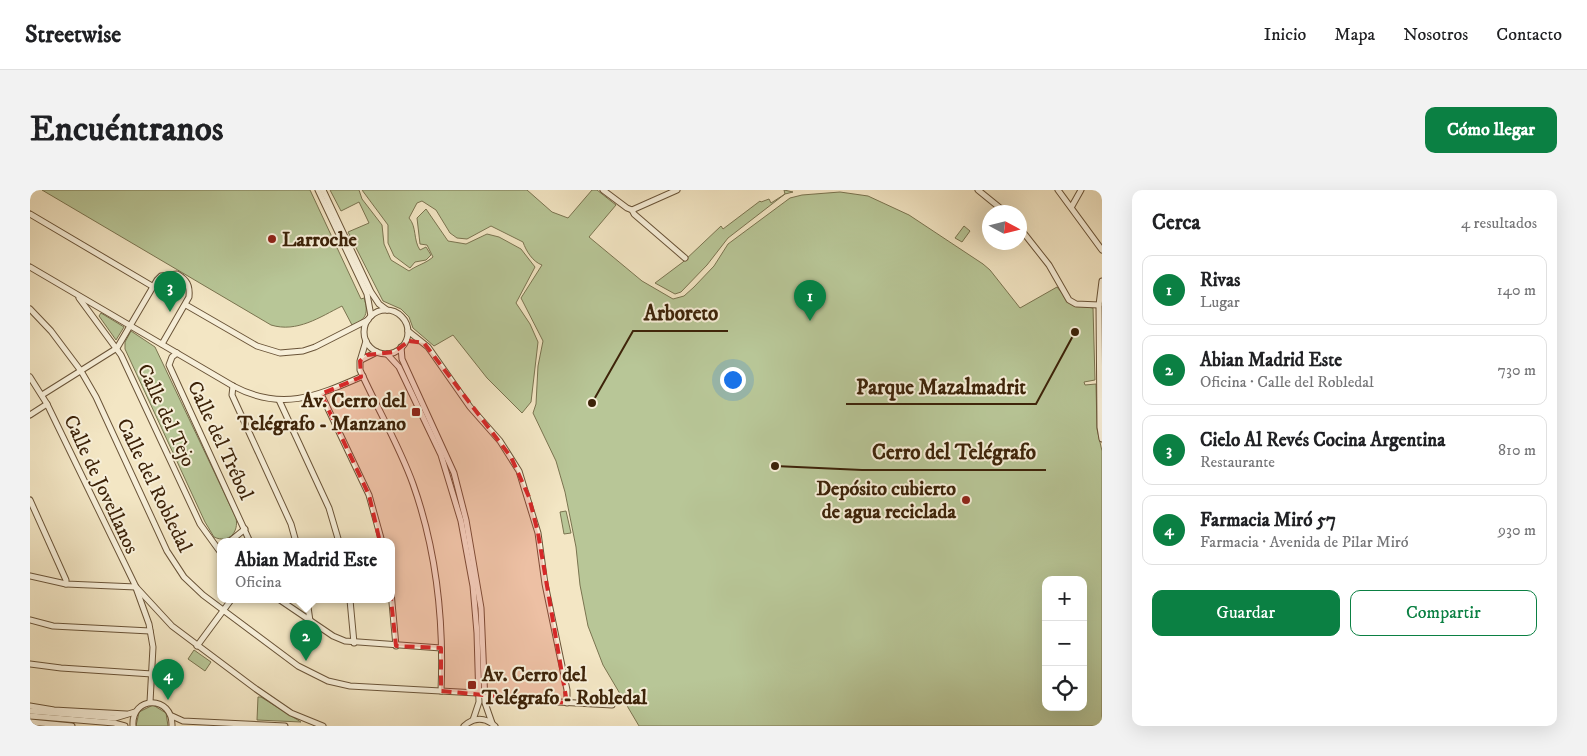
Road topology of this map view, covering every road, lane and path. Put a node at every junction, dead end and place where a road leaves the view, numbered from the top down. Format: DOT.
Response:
graph roads {
  1 [pos="318,190"];
  2 [pos="323,190"];
  3 [pos="603,190"];
  4 [pos="677,190"];
  5 [pos="978,190"];
  6 [pos="1058,190"];
  7 [pos="1081,190"];
  8 [pos="997,205"];
  9 [pos="1072,206"];
  10 [pos="632,210"];
  11 [pos="30,214"];
  12 [pos="1027,236"];
  13 [pos="1102,250"];
  14 [pos="685,258"];
  15 [pos="30,267"];
  16 [pos="1102,284"];
  17 [pos="152,286"];
  18 [pos="77,295"];
  19 [pos="186,305"];
  20 [pos="1099,305"];
  21 [pos="30,309"];
  22 [pos="387,310"];
  23 [pos="370,318"];
  24 [pos="130,325"];
  25 [pos="408,331"];
  26 [pos="366,340"];
  27 [pos="406,342"];
  28 [pos="424,343"];
  29 [pos="162,344"];
  30 [pos="401,347"];
  31 [pos="117,348"];
  32 [pos="377,352"];
  33 [pos="177,353"];
  34 [pos="1101,353"];
  35 [pos="387,354"];
  36 [pos="360,361"];
  37 [pos="81,371"];
  38 [pos="363,376"];
  39 [pos="30,377"];
  40 [pos="234,386"];
  41 [pos="322,394"];
  42 [pos="42,395"];
  43 [pos="279,400"];
  44 [pos="48,404"];
  45 [pos="30,415"];
  46 [pos="1102,439"];
  47 [pos="30,500"];
  48 [pos="245,529"];
  49 [pos="235,538"];
  50 [pos="248,538"];
  51 [pos="295,538"];
  52 [pos="338,538"];
  53 [pos="381,538"];
  54 [pos="217,544"];
  55 [pos="30,576"];
  56 [pos="66,584"];
  57 [pos="136,587"];
  58 [pos="150,602"];
  59 [pos="229,603"];
  60 [pos="284,603"];
  61 [pos="307,603"];
  62 [pos="350,603"];
  63 [pos="392,603"];
  64 [pos="142,605"];
  65 [pos="223,611"];
  66 [pos="30,620"];
  67 [pos="310,621"];
  68 [pos="150,631"];
  69 [pos="354,643"];
  70 [pos="197,646"];
  71 [pos="396,646"];
  72 [pos="441,648"];
  73 [pos="30,664"];
  74 [pos="152,674"];
  75 [pos="441,691"];
  76 [pos="479,694"];
  77 [pos="485,698"];
  78 [pos="150,702"];
  79 [pos="567,703"];
  80 [pos="30,706"];
  81 [pos="612,706"];
  82 [pos="30,711"];
  83 [pos="135,712"];
  84 [pos="129,715"];
  85 [pos="30,716"];
  86 [pos="172,716"];
  87 [pos="473,720"];
  88 [pos="30,722"];
  89 [pos="493,725"];
  90 [pos="72,726"];
  91 [pos="125,726"];
  92 [pos="133,726"];
  93 [pos="172,726"];
  94 [pos="285,726"];
  95 [pos="323,726"];
  96 [pos="464,726"];
  1 -- 23 [label="street"];
  2 -- 22 [label="street"];
  3 -- 10 [label="street"];
  4 -- 10 [label="street"];
  5 -- 8 [label="street"];
  6 -- 9 [label="street"];
  7 -- 9 [label="street"];
  9 -- 13 [label="street"];
  10 -- 14 [label="street"];
  11 -- 17 [label="street"];
  12 -- 20 [label="street"];
  15 -- 18 [label="street"];
  16 -- 20 [label="street"];
  17 -- 19 [label="street"];
  17 -- 24 [label="street"];
  18 -- 24 [label="street"];
  18 -- 31 [label="street, Calle del Tejo"];
  19 -- 23 [label="street"];
  19 -- 29 [label="street"];
  20 -- 34 [label="street"];
  21 -- 37 [label="street, Calle del Robledal"];
  22 -- 23 [label="street"];
  22 -- 25 [label="street"];
  23 -- 26 [label="street"];
  24 -- 29 [label="street"];
  24 -- 31 [label="street"];
  25 -- 27 [label="street"];
  25 -- 28 [label="street"];
  26 -- 32 [label="street"];
  26 -- 36 [label="street"];
  27 -- 28 [label="street"];
  27 -- 30 [label="street"];
  28 -- 79 [label="street"];
  29 -- 33 [label="street"];
  30 -- 35 [label="street"];
  30 -- 77 [label="street"];
  31 -- 37 [label="street"];
  31 -- 54 [label="street, Calle del Tejo"];
  32 -- 35 [label="street"];
  32 -- 36 [label="street"];
  33 -- 40 [label="street"];
  33 -- 48 [label="street, Calle del Trébol"];
  34 -- 46 [label="street"];
  35 -- 76 [label="street"];
  36 -- 38 [label="street"];
  37 -- 42 [label="street"];
  37 -- 65 [label="street, Calle del Robledal"];
  38 -- 41 [label="street"];
  38 -- 72 [label="street"];
  39 -- 42 [label="street, Calle de Jovellanos"];
  40 -- 43 [label="street"];
  40 -- 51 [label="street"];
  41 -- 43 [label="street"];
  41 -- 53 [label="street"];
  42 -- 44 [label="street, Calle de Jovellanos"];
  43 -- 52 [label="street"];
  44 -- 45 [label="street"];
  44 -- 57 [label="street, Calle de Jovellanos"];
  47 -- 56 [label="street"];
  48 -- 49 [label="street"];
  48 -- 50 [label="street, Calle del Trébol"];
  55 -- 56 [label="street"];
  56 -- 57 [label="street"];
  57 -- 58 [label="street, Calle de Jovellanos"];
  57 -- 64 [label="street"];
  58 -- 64 [label="street"];
  58 -- 70 [label="street, Calle de Jovellanos"];
  59 -- 65 [label="street"];
  60 -- 67 [label="street"];
  61 -- 67 [label="street"];
  62 -- 69 [label="street"];
  63 -- 71 [label="street"];
  64 -- 68 [label="street"];
  65 -- 70 [label="street"];
  65 -- 75 [label="street, Calle del Robledal"];
  66 -- 68 [label="street"];
  67 -- 69 [label="street"];
  68 -- 74 [label="street"];
  69 -- 71 [label="street"];
  70 -- 95 [label="street, Calle de Jovellanos"];
  71 -- 72 [label="street"];
  72 -- 75 [label="street"];
  73 -- 74 [label="street"];
  74 -- 78 [label="street"];
  75 -- 76 [label="street, Calle del Robledal"];
  76 -- 77 [label="street"];
  76 -- 87 [label="street"];
  77 -- 79 [label="street"];
  77 -- 89 [label="street"];
  78 -- 83 [label="street"];
  78 -- 86 [label="street"];
  79 -- 81 [label="street"];
  80 -- 84 [label="street"];
  82 -- 84 [label="street"];
  83 -- 84 [label="street"];
  83 -- 92 [label="street"];
  85 -- 91 [label="street"];
  86 -- 93 [label="street"];
  86 -- 94 [label="street"];
  87 -- 89 [label="street"];
  87 -- 96 [label="street"];
  88 -- 90 [label="street"];
}
